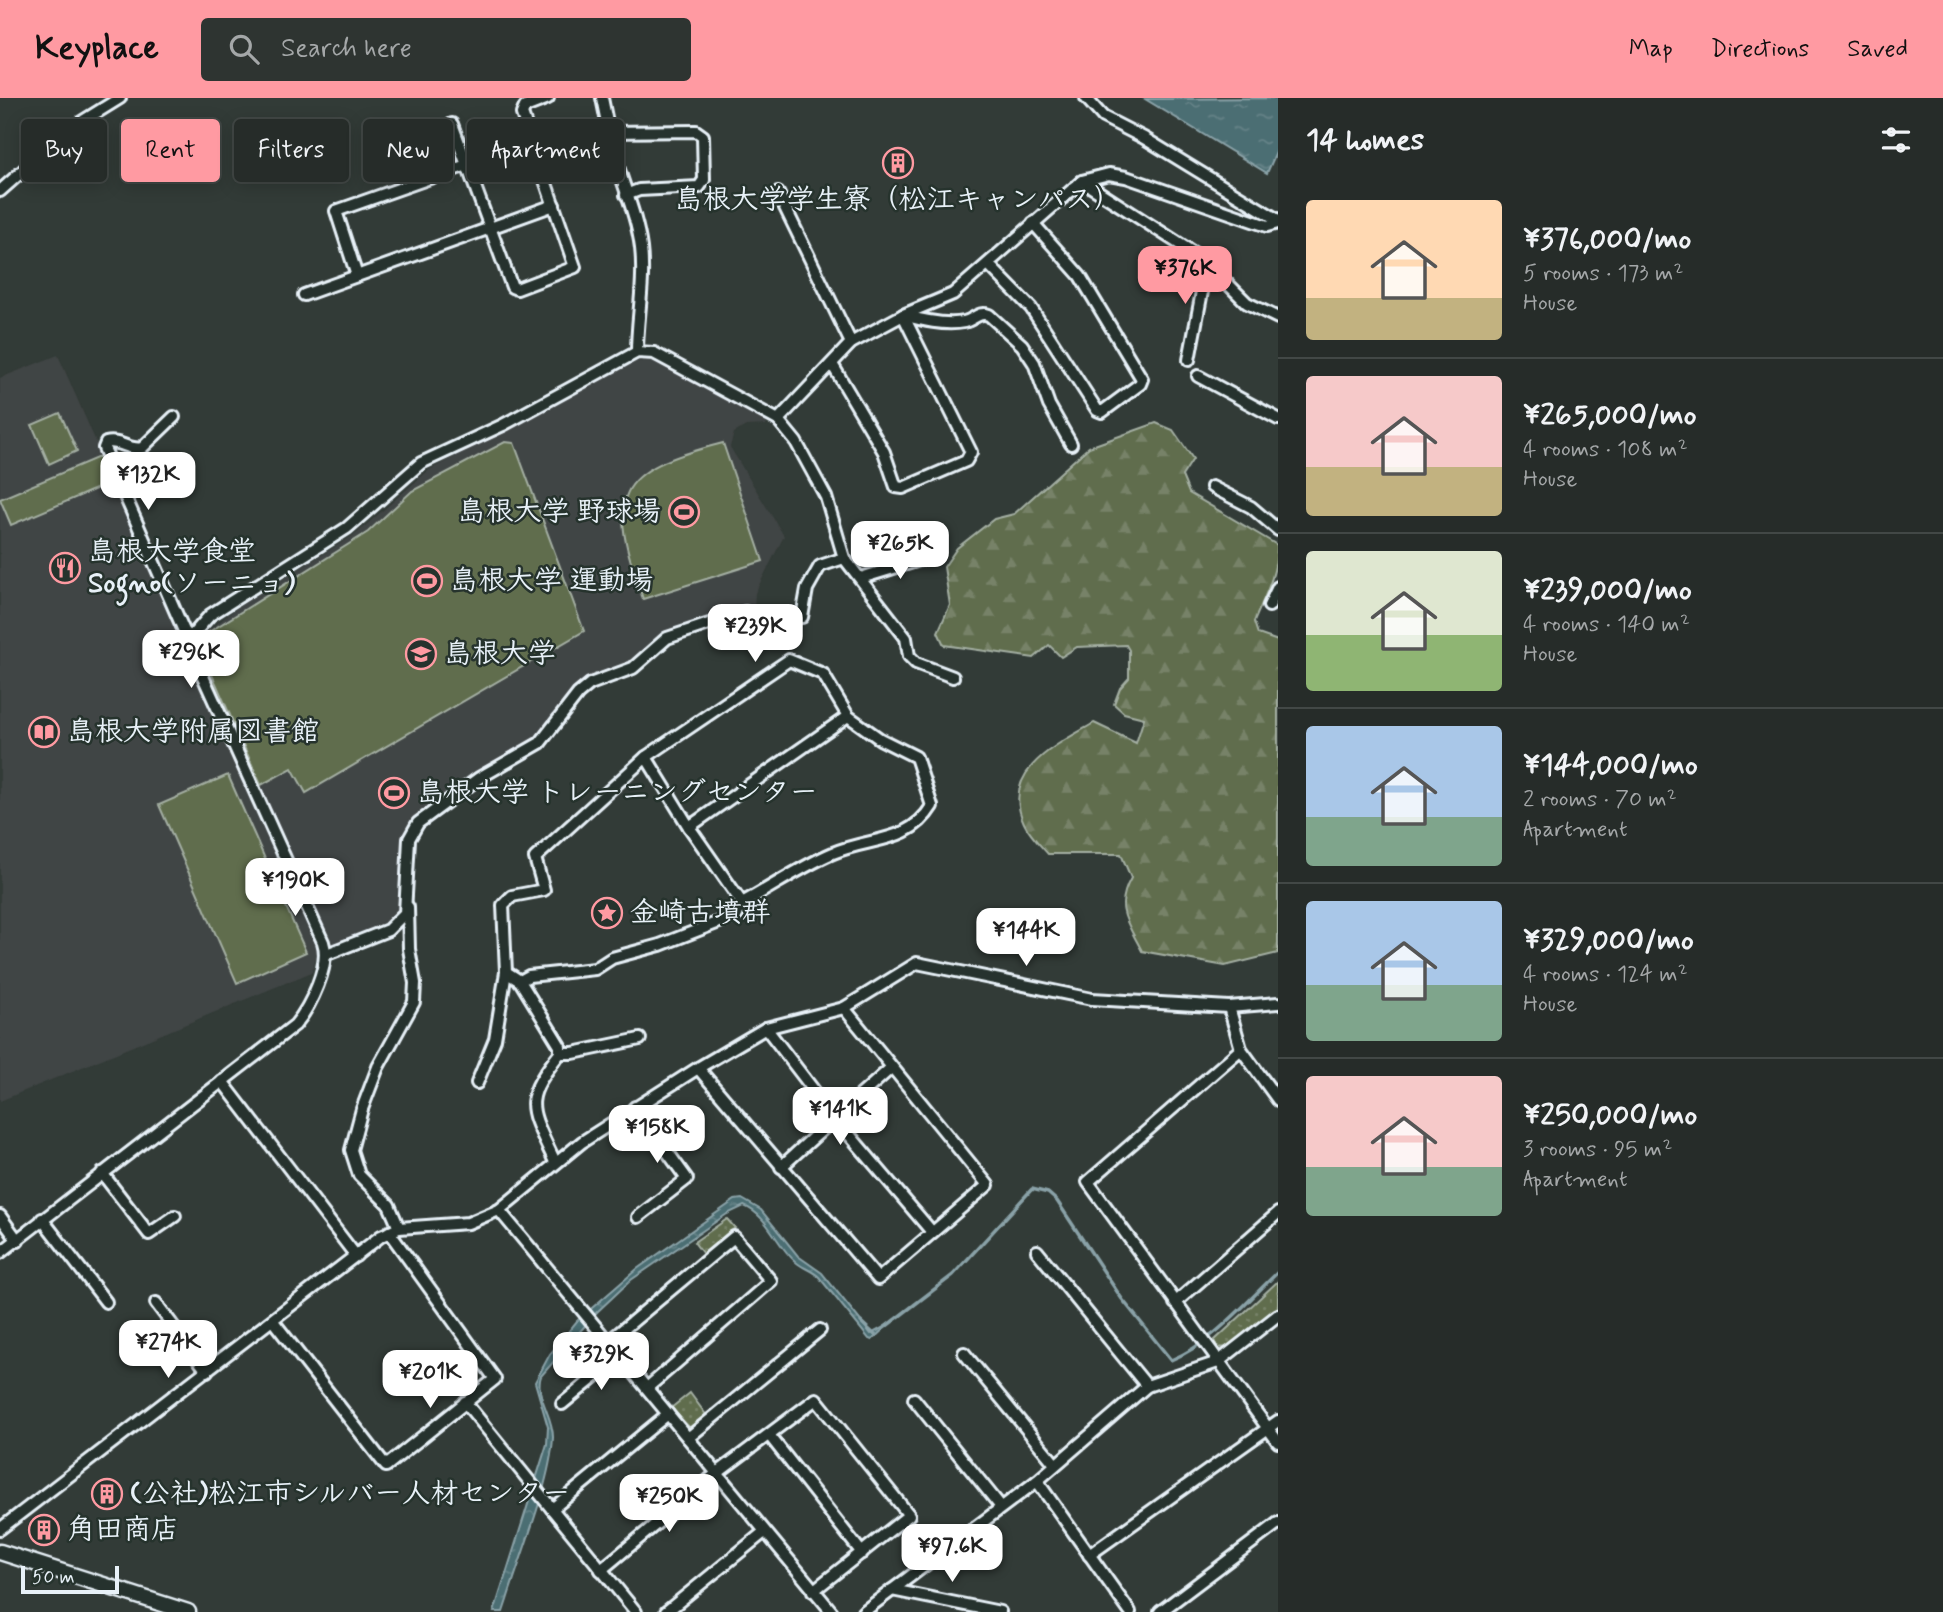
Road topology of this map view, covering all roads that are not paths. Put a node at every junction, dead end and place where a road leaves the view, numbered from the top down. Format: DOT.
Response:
graph roads {
  1 [pos="120,98"];
  2 [pos="548,98"];
  3 [pos="602,98"];
  4 [pos="1086,98"];
  5 [pos="606,119"];
  6 [pos="453,127"];
  7 [pos="624,132"];
  8 [pos="467,165"];
  9 [pos="1083,181"];
  10 [pos="473,182"];
  11 [pos="621,182"];
  12 [pos="0,191"];
  13 [pos="778,193"];
  14 [pos="626,195"];
  15 [pos="554,205"];
  16 [pos="1278,221"];
  17 [pos="1032,223"];
  18 [pos="489,228"];
  19 [pos="988,264"];
  20 [pos="1212,267"];
  21 [pos="357,276"];
  22 [pos="304,295"];
  23 [pos="903,315"];
  24 [pos="1278,318"];
  25 [pos="851,343"];
  26 [pos="637,352"];
  27 [pos="1189,360"];
  28 [pos="832,364"];
  29 [pos="1198,376"];
  30 [pos="174,417"];
  31 [pos="1278,419"];
  32 [pos="778,420"];
  33 [pos="1071,444"];
  34 [pos="1212,487"];
  35 [pos="1278,530"];
  36 [pos="929,557"];
  37 [pos="844,558"];
  38 [pos="861,578"];
  39 [pos="1278,587"];
  40 [pos="1269,606"];
  41 [pos="745,612"];
  42 [pos="802,617"];
  43 [pos="190,638"];
  44 [pos="953,677"];
  45 [pos="848,716"];
  46 [pos="646,757"];
  47 [pos="689,827"];
  48 [pos="742,903"];
  49 [pos="407,904"];
  50 [pos="327,954"];
  51 [pos="506,972"];
  52 [pos="520,981"];
  53 [pos="1278,1003"];
  54 [pos="1229,1007"];
  55 [pos="844,1008"];
  56 [pos="766,1028"];
  57 [pos="640,1039"];
  58 [pos="1241,1049"];
  59 [pos="560,1053"];
  60 [pos="698,1068"];
  61 [pos="891,1068"];
  62 [pos="222,1081"];
  63 [pos="477,1083"];
  64 [pos="1278,1100"];
  65 [pos="635,1107"];
  66 [pos="835,1118"];
  67 [pos="555,1162"];
  68 [pos="780,1167"];
  69 [pos="102,1173"];
  70 [pos="499,1210"];
  71 [pos="1278,1213"];
  72 [pos="0,1216"];
  73 [pos="175,1216"];
  74 [pos="638,1217"];
  75 [pos="42,1219"];
  76 [pos="394,1230"];
  77 [pos="932,1232"];
  78 [pos="18,1241"];
  79 [pos="1037,1251"];
  80 [pos="0,1254"];
  81 [pos="356,1256"];
  82 [pos="106,1302"];
  83 [pos="156,1303"];
  84 [pos="1175,1303"];
  85 [pos="1278,1315"];
  86 [pos="273,1321"];
  87 [pos="820,1331"];
  88 [pos="608,1342"];
  89 [pos="964,1353"];
  90 [pos="620,1356"];
  91 [pos="1218,1362"];
  92 [pos="206,1371"];
  93 [pos="1147,1386"];
  94 [pos="647,1388"];
  95 [pos="915,1399"];
  96 [pos="465,1402"];
  97 [pos="562,1404"];
  98 [pos="668,1414"];
  99 [pos="1278,1421"];
  100 [pos="1268,1429"];
  101 [pos="769,1435"];
  102 [pos="688,1438"];
  103 [pos="1278,1442"];
  104 [pos="1055,1464"];
  105 [pos="716,1474"];
  106 [pos="1037,1481"];
  107 [pos="1001,1507"];
  108 [pos="552,1509"];
  109 [pos="1278,1523"];
  110 [pos="0,1529"];
  111 [pos="763,1533"];
  112 [pos="0,1552"];
  113 [pos="862,1553"];
  114 [pos="1089,1555"];
  115 [pos="601,1570"];
  116 [pos="892,1590"];
  117 [pos="813,1591"];
  118 [pos="188,1612"];
  119 [pos="636,1612"];
  120 [pos="666,1612"];
  121 [pos="832,1612"];
  122 [pos="863,1612"];
  123 [pos="1000,1612"];
  124 [pos="1130,1612"];
  125 [pos="1160,1612"];
  1 -- 12 [label="street"];
  2 -- 15 [label="street"];
  3 -- 5 [label="street"];
  4 -- 16 [label="street"];
  6 -- 8 [label="street"];
  7 -- 14 [label="street"];
  8 -- 21 [label="street"];
  9 -- 16 [label="street"];
  9 -- 17 [label="street"];
  9 -- 20 [label="street"];
  10 -- 18 [label="street"];
  11 -- 14 [label="street"];
  13 -- 25 [label="street"];
  14 -- 26 [label="street"];
  15 -- 18 [label="street"];
  15 -- 18 [label="street"];
  17 -- 19 [label="street"];
  17 -- 19 [label="street"];
  18 -- 21 [label="street"];
  19 -- 23 [label="street"];
  20 -- 24 [label="street"];
  20 -- 27 [label="street"];
  21 -- 22 [label="street"];
  23 -- 25 [label="street"];
  23 -- 28 [label="street"];
  23 -- 33 [label="street"];
  25 -- 28 [label="street"];
  26 -- 32 [label="street"];
  26 -- 43 [label="street"];
  28 -- 32 [label="street"];
  29 -- 31 [label="street"];
  30 -- 43 [label="street"];
  32 -- 37 [label="street"];
  34 -- 35 [label="street"];
  36 -- 38 [label="street"];
  37 -- 38 [label="street"];
  37 -- 42 [label="street"];
  38 -- 44 [label="street"];
  39 -- 40 [label="street"];
  41 -- 49 [label="street"];
  43 -- 50 [label="street"];
  45 -- 46 [label="street"];
  45 -- 47 [label="street"];
  45 -- 48 [label="street"];
  46 -- 47 [label="street"];
  46 -- 51 [label="street"];
  47 -- 48 [label="street"];
  48 -- 52 [label="street"];
  49 -- 50 [label="street"];
  49 -- 76 [label="street"];
  50 -- 62 [label="street"];
  51 -- 52 [label="street"];
  51 -- 63 [label="street"];
  52 -- 59 [label="street"];
  53 -- 54 [label="street"];
  54 -- 55 [label="street"];
  54 -- 58 [label="street"];
  55 -- 56 [label="street"];
  55 -- 61 [label="street"];
  56 -- 60 [label="street"];
  56 -- 66 [label="street"];
  57 -- 59 [label="street"];
  58 -- 64 [label="street"];
  58 -- 84 [label="street"];
  59 -- 67 [label="street"];
  60 -- 65 [label="street"];
  60 -- 68 [label="street"];
  61 -- 66 [label="street"];
  61 -- 77 [label="street"];
  62 -- 69 [label="street"];
  62 -- 81 [label="street"];
  65 -- 67 [label="street"];
  65 -- 74 [label="street"];
  66 -- 68 [label="street"];
  66 -- 77 [label="street"];
  67 -- 70 [label="street"];
  68 -- 77 [label="street"];
  69 -- 73 [label="street"];
  69 -- 75 [label="street"];
  70 -- 76 [label="street"];
  70 -- 88 [label="street"];
  71 -- 84 [label="street"];
  72 -- 78 [label="street"];
  75 -- 78 [label="street"];
  75 -- 82 [label="street"];
  76 -- 81 [label="street"];
  76 -- 96 [label="street"];
  78 -- 80 [label="street"];
  79 -- 93 [label="street"];
  81 -- 86 [label="street"];
  83 -- 92 [label="street"];
  84 -- 91 [label="street"];
  85 -- 91 [label="street"];
  86 -- 92 [label="street"];
  86 -- 96 [label="street"];
  87 -- 102 [label="street"];
  88 -- 90 [label="street"];
  88 -- 94 [label="street"];
  89 -- 104 [label="street"];
  90 -- 94 [label="street"];
  90 -- 97 [label="street"];
  91 -- 93 [label="street"];
  91 -- 100 [label="street"];
  92 -- 110 [label="street"];
  93 -- 104 [label="street"];
  94 -- 98 [label="street"];
  95 -- 107 [label="street"];
  96 -- 108 [label="street"];
  98 -- 102 [label="street"];
  98 -- 108 [label="street"];
  99 -- 100 [label="street"];
  100 -- 103 [label="street"];
  100 -- 114 [label="street"];
  101 -- 105 [label="street"];
  101 -- 113 [label="street"];
  101 -- 113 [label="street"];
  102 -- 105 [label="street"];
  104 -- 106 [label="street"];
  105 -- 111 [label="street"];
  105 -- 115 [label="street"];
  106 -- 107 [label="street"];
  106 -- 114 [label="street"];
  107 -- 116 [label="street"];
  108 -- 115 [label="street"];
  109 -- 125 [label="street"];
  111 -- 117 [label="street"];
  111 -- 120 [label="street"];
  112 -- 118 [label="street"];
  113 -- 117 [label="street"];
  114 -- 124 [label="street"];
  115 -- 119 [label="street"];
  116 -- 122 [label="street"];
  116 -- 123 [label="street"];
  117 -- 121 [label="street"];
}
